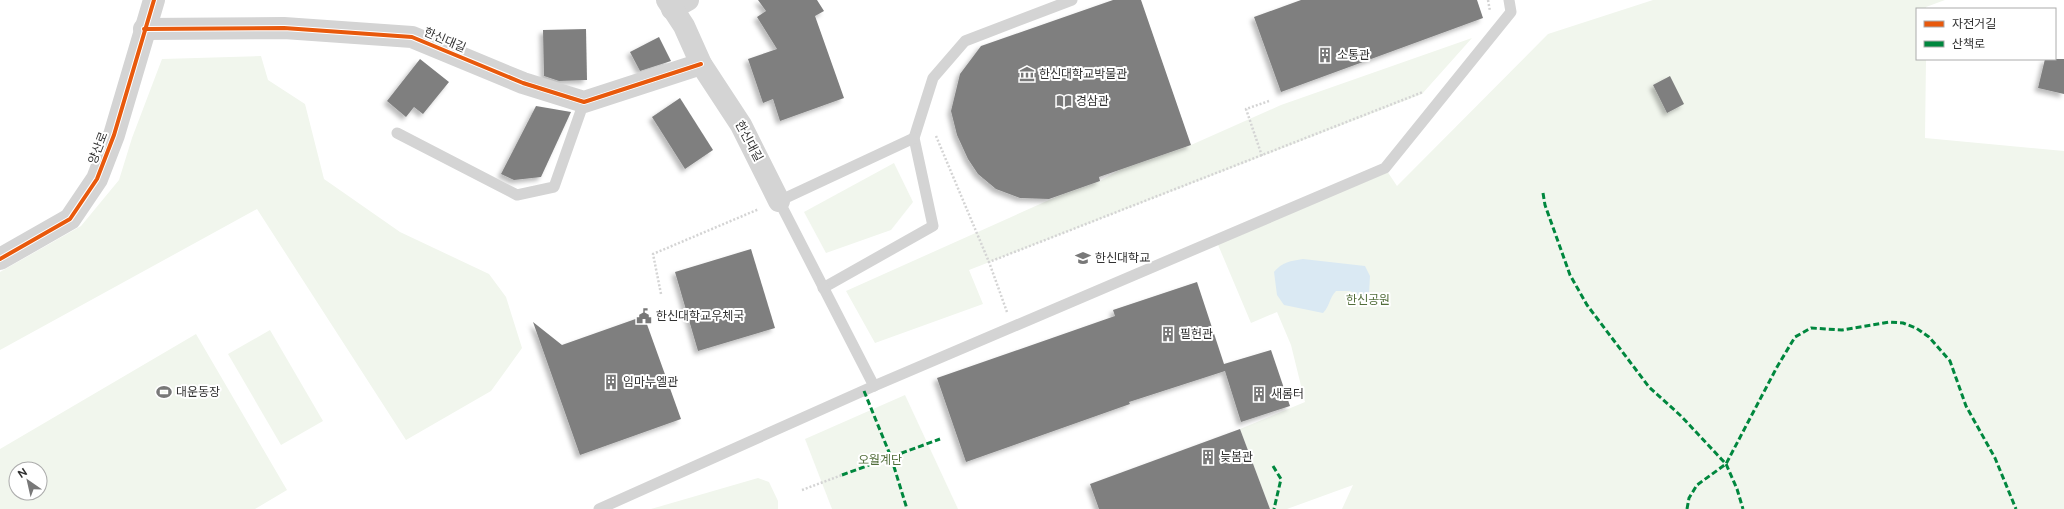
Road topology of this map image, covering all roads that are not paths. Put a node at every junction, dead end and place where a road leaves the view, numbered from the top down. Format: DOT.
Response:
graph roads {
  1 [pos="154,0"];
  2 [pos="1072,0"];
  3 [pos="1509,0"];
  4 [pos="676,3"];
  5 [pos="144,28"];
  6 [pos="701,64"];
  7 [pos="584,102"];
  8 [pos="397,133"];
  9 [pos="914,138"];
  10 [pos="779,201"];
  11 [pos="0,259"];
  12 [pos="824,288"];
  13 [pos="874,386"];
  14 [pos="600,509"];
  1 -- 5 [label="street, 양산로"];
  2 -- 9 [label="lane"];
  3 -- 13 [label="lane"];
  4 -- 6 [label="street, 한신대길"];
  5 -- 7 [label="street, 한신대길"];
  5 -- 11 [label="street, 양산로"];
  6 -- 7 [label="street"];
  6 -- 10 [label="street, 한신대길"];
  7 -- 8 [label="lane"];
  9 -- 10 [label="lane"];
  9 -- 12 [label="lane"];
  10 -- 12 [label="lane"];
  12 -- 13 [label="lane"];
  13 -- 14 [label="lane"];
}
